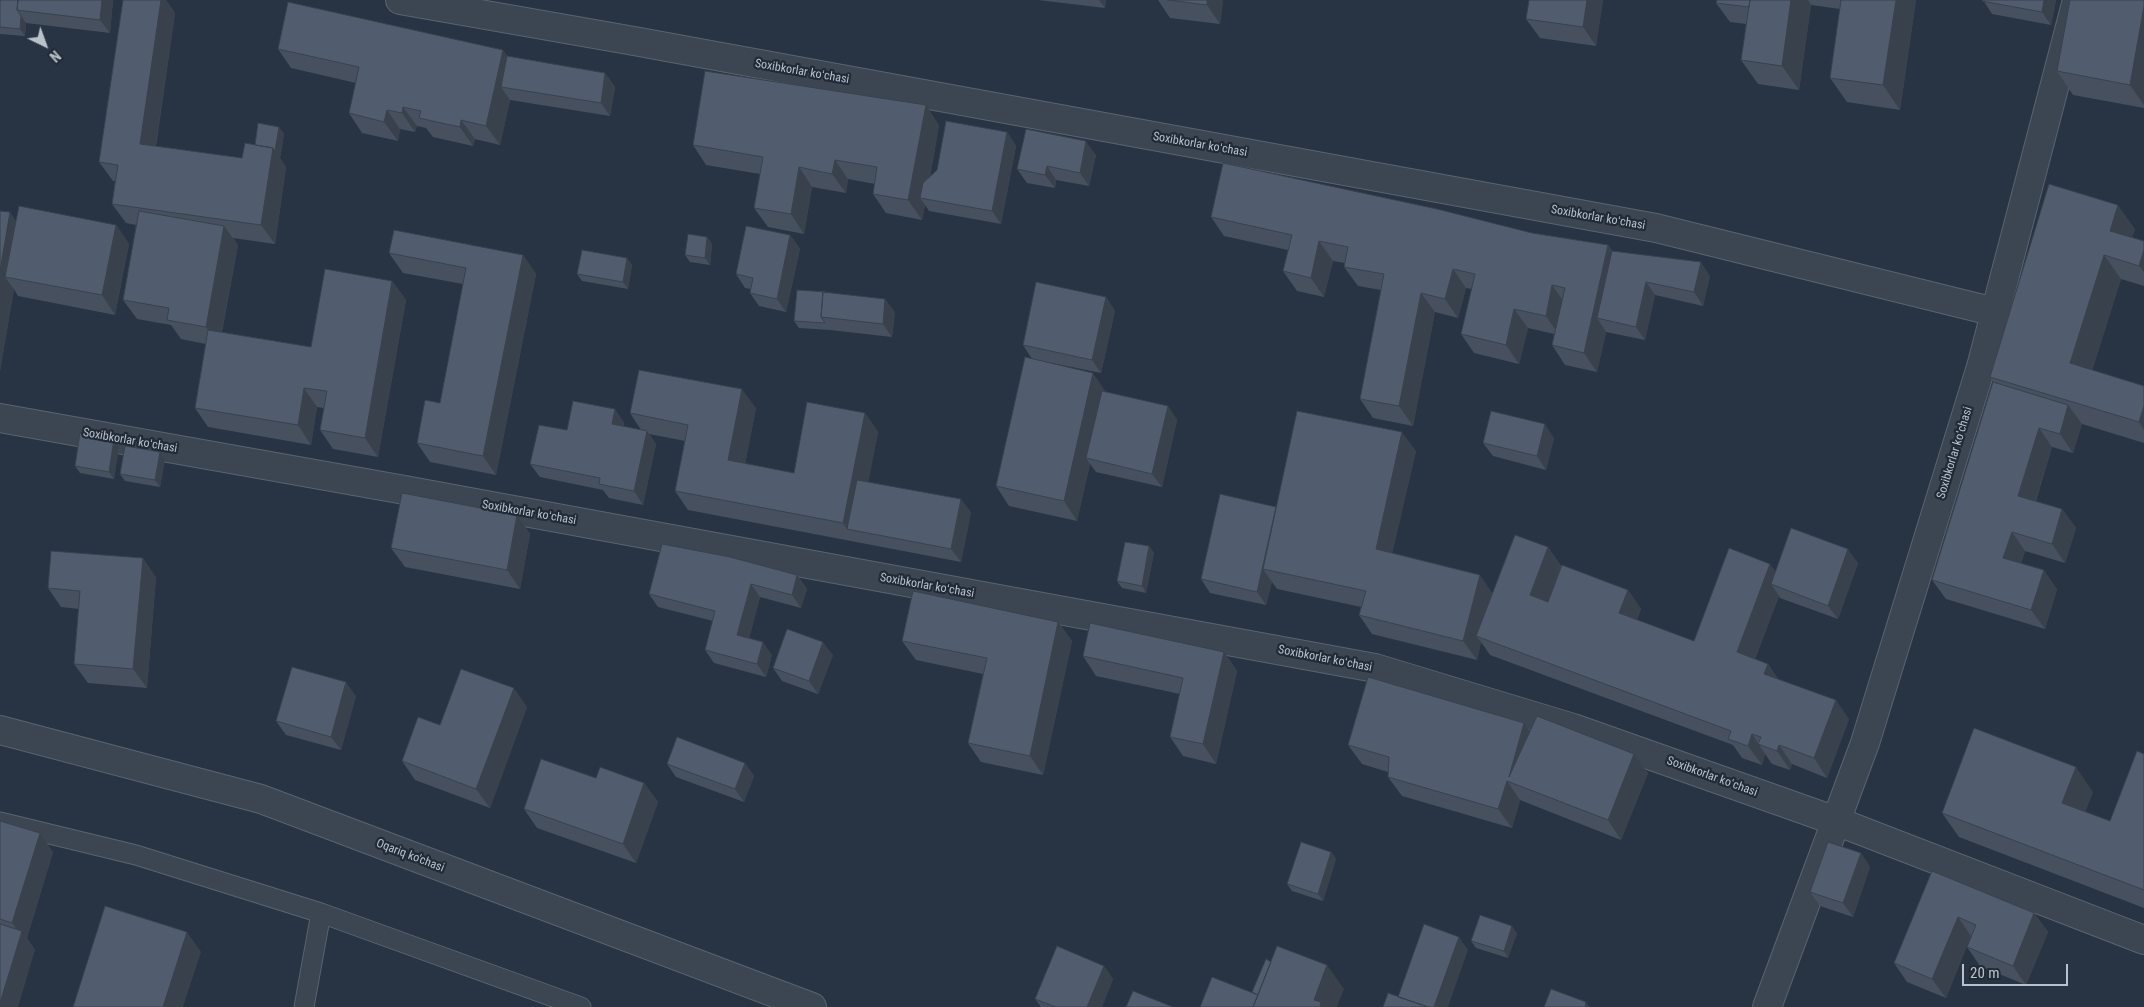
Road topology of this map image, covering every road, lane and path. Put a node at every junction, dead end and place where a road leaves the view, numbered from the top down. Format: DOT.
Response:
graph roads {
  1 [pos="400,0"];
  2 [pos="2077,0"];
  3 [pos="1995,312"];
  4 [pos="0,418"];
  5 [pos="0,730"];
  6 [pos="1836,821"];
  7 [pos="0,822"];
  8 [pos="321,913"];
  9 [pos="2144,940"];
  10 [pos="304,1007"];
  11 [pos="582,1007"];
  12 [pos="812,1007"];
  13 [pos="1767,1007"];
  1 -- 3 [label="street, Soxibkorlar koʻchasi"];
  2 -- 3 [label="street, Soxibkorlar koʻchasi"];
  3 -- 6 [label="street, Soxibkorlar koʻchasi"];
  4 -- 6 [label="street, Soxibkorlar koʻchasi"];
  5 -- 12 [label="street, Oqariq ko'chasi"];
  6 -- 9 [label="street, Soxibkorlar koʻchasi"];
  6 -- 13 [label="street, Soxibkorlar koʻchasi"];
  7 -- 8 [label="lane"];
  8 -- 10 [label="lane"];
  8 -- 11 [label="lane"];
}
